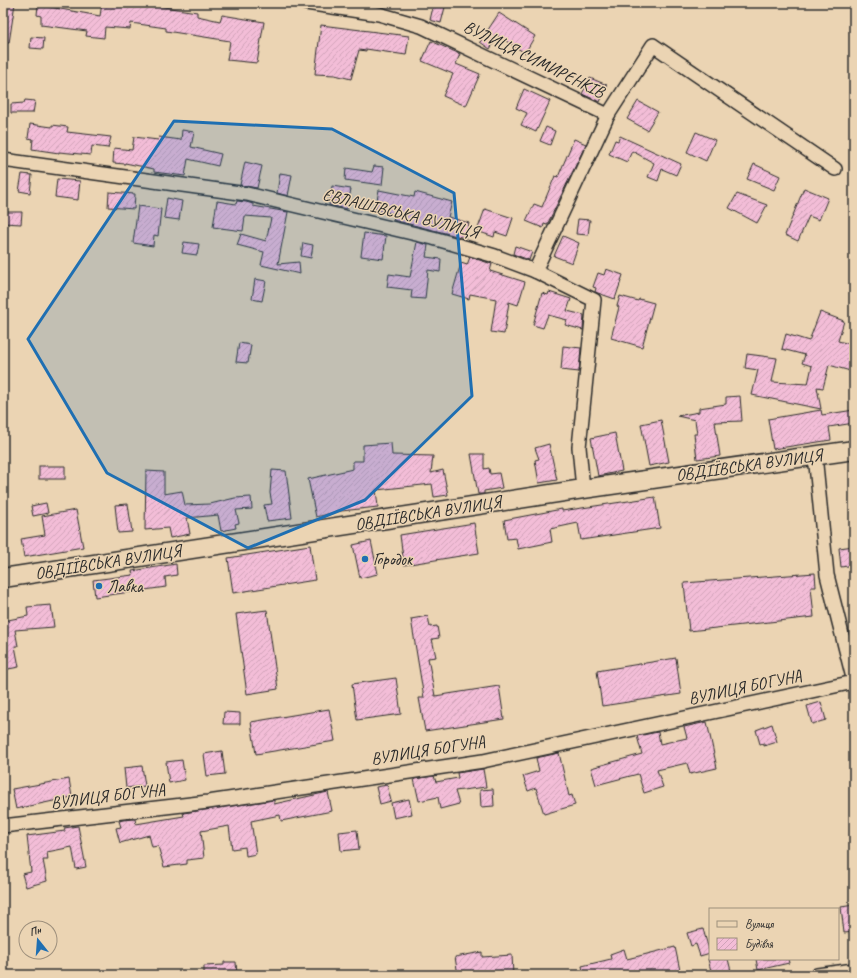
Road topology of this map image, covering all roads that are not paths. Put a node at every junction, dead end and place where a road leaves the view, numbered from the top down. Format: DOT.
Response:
graph roads {
  1 [pos="306,3"];
  2 [pos="608,115"];
  3 [pos="3,160"];
  4 [pos="835,169"];
  5 [pos="535,271"];
  6 [pos="854,450"];
  7 [pos="815,455"];
  8 [pos="583,489"];
  9 [pos="3,578"];
  10 [pos="854,682"];
  11 [pos="3,826"];
  12 [pos="854,970"];
  13 [pos="817,975"];
  1 -- 2 [label="street, ВУЛИЦЯ СИМИРЕНКІВ"];
  2 -- 4 [label="street, ВУЛИЦЯ СИМИРЕНКІВ"];
  2 -- 5 [label="street, ВУЛИЦЯ СИМИРЕНКІВ"];
  3 -- 5 [label="street, ЄВЛАШІВСЬКА ВУЛИЦЯ"];
  5 -- 8 [label="street, ЄВЛАШІВСЬКА ВУЛИЦЯ"];
  6 -- 7 [label="main road, ОВДІЇВСЬКА ВУЛИЦЯ"];
  7 -- 8 [label="main road, ОВДІЇВСЬКА ВУЛИЦЯ"];
  7 -- 10 [label="street"];
  8 -- 9 [label="main road, ОВДІЇВСЬКА ВУЛИЦЯ"];
  10 -- 11 [label="street, ВУЛИЦЯ БОГУНА"];
  12 -- 13 [label="street"];
}
